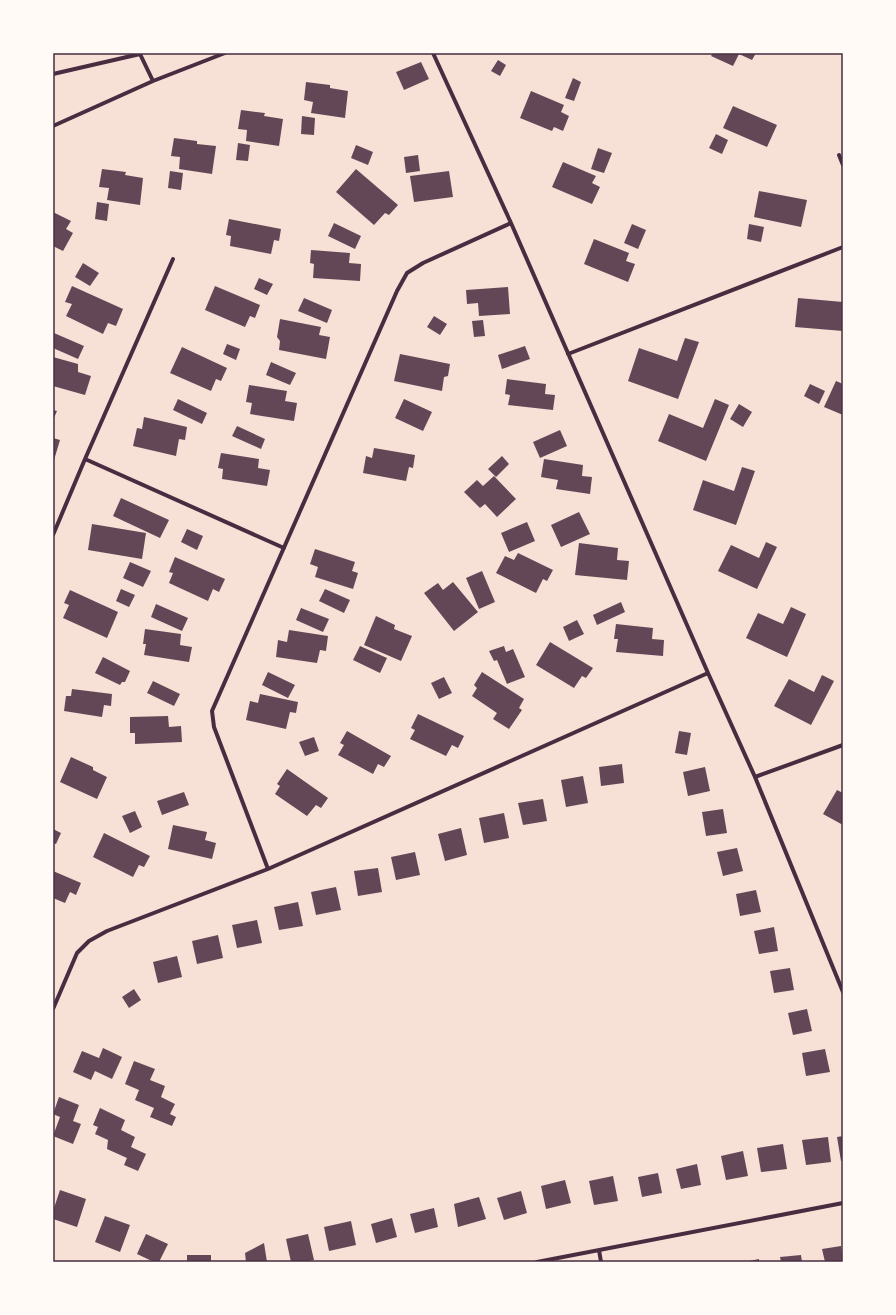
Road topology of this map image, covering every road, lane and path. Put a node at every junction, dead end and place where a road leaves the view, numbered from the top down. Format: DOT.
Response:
graph roads {
  1 [pos="225,53"];
  2 [pos="433,53"];
  3 [pos="141,54"];
  4 [pos="53,74"];
  5 [pos="153,81"];
  6 [pos="53,126"];
  7 [pos="839,155"];
  8 [pos="843,166"];
  9 [pos="511,223"];
  10 [pos="843,246"];
  11 [pos="173,259"];
  12 [pos="568,354"];
  13 [pos="85,459"];
  14 [pos="53,535"];
  15 [pos="284,548"];
  16 [pos="708,673"];
  17 [pos="843,744"];
  18 [pos="755,777"];
  19 [pos="268,869"];
  20 [pos="843,992"];
  21 [pos="53,1009"];
  22 [pos="843,1202"];
  23 [pos="599,1250"];
  24 [pos="537,1262"];
  25 [pos="601,1262"];
  1 -- 5 [label="street"];
  2 -- 9 [label="street"];
  3 -- 4 [label="street"];
  3 -- 5 [label="street"];
  5 -- 6 [label="street"];
  7 -- 8 [label="street"];
  9 -- 12 [label="street"];
  9 -- 15 [label="street"];
  10 -- 12 [label="street"];
  11 -- 13 [label="street"];
  12 -- 16 [label="street"];
  13 -- 14 [label="street"];
  13 -- 15 [label="street"];
  15 -- 19 [label="street"];
  16 -- 18 [label="street"];
  16 -- 19 [label="street"];
  17 -- 18 [label="street"];
  18 -- 20 [label="street"];
  19 -- 21 [label="street"];
  22 -- 23 [label="street"];
  23 -- 24 [label="street"];
  23 -- 25 [label="street"];
}
